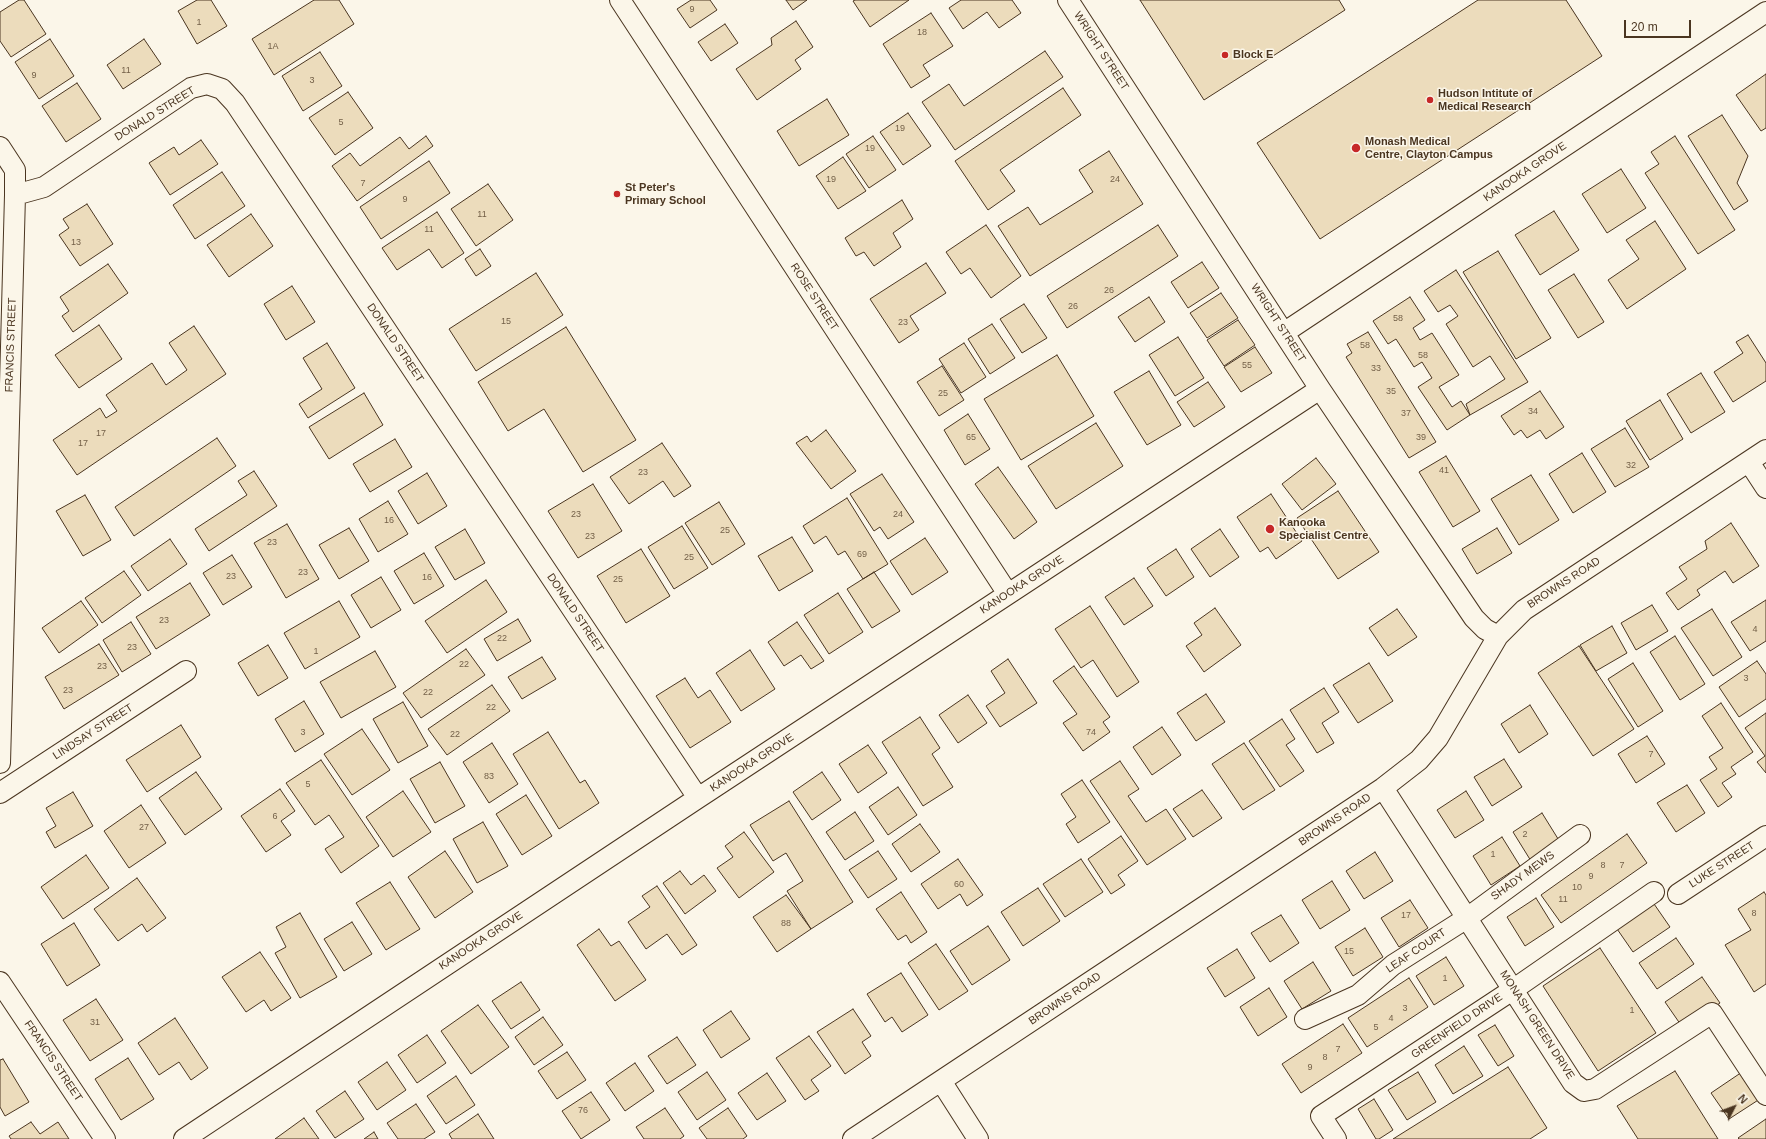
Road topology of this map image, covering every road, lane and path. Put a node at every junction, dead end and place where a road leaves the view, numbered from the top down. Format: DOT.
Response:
graph roads {
  1 [pos="620,0"];
  2 [pos="1068,0"];
  3 [pos="1766,12"];
  4 [pos="0,147"];
  5 [pos="16,195"];
  6 [pos="1285,332"];
  7 [pos="1320,389"];
  8 [pos="1766,450"];
  9 [pos="1749,462"];
  10 [pos="1766,488"];
  11 [pos="1008,594"];
  12 [pos="1498,636"];
  13 [pos="186,671"];
  14 [pos="0,763"];
  15 [pos="1383,788"];
  16 [pos="0,793"];
  17 [pos="698,798"];
  18 [pos="1580,835"];
  19 [pos="1766,836"];
  20 [pos="1654,892"];
  21 [pos="1678,894"];
  22 [pos="1467,918"];
  23 [pos="0,982"];
  24 [pos="1514,989"];
  25 [pos="1305,1019"];
  26 [pos="941,1081"];
  27 [pos="1766,1095"];
  28 [pos="105,1139"];
  29 [pos="184,1139"];
  30 [pos="853,1139"];
  31 [pos="978,1139"];
  32 [pos="1336,1139"];
  1 -- 11 [label="street, ROSE STREET"];
  2 -- 6 [label="street, WRIGHT STREET"];
  3 -- 6 [label="street, KANOOKA GROVE"];
  4 -- 5 [label="street, FRANCIS STREET"];
  5 -- 14 [label="street, FRANCIS STREET"];
  5 -- 17 [label="street, DONALD STREET"];
  6 -- 7 [label="street, WRIGHT STREET"];
  7 -- 11 [label="street, KANOOKA GROVE"];
  7 -- 12 [label="street, WRIGHT STREET"];
  8 -- 9 [label="street, BROWNS ROAD"];
  9 -- 10 [label="street"];
  9 -- 12 [label="street, BROWNS ROAD"];
  11 -- 17 [label="street, KANOOKA GROVE"];
  12 -- 15 [label="street, BROWNS ROAD"];
  13 -- 16 [label="street, LINDSAY STREET"];
  15 -- 22 [label="street, MONASH GREEN DRIVE"];
  15 -- 26 [label="street, BROWNS ROAD"];
  17 -- 29 [label="street, KANOOKA GROVE"];
  18 -- 22 [label="street, SHADY MEWS"];
  19 -- 21 [label="street, LUKE STREET"];
  20 -- 24 [label="street, GREENFIELD DRIVE"];
  22 -- 24 [label="street, MONASH GREEN DRIVE"];
  22 -- 25 [label="street, LEAF COURT"];
  23 -- 28 [label="street, FRANCIS STREET"];
  24 -- 27 [label="street, MONASH GREEN DRIVE"];
  24 -- 32 [label="street, GREENFIELD DRIVE"];
  26 -- 30 [label="street, BROWNS ROAD"];
  26 -- 31 [label="street"];
}
